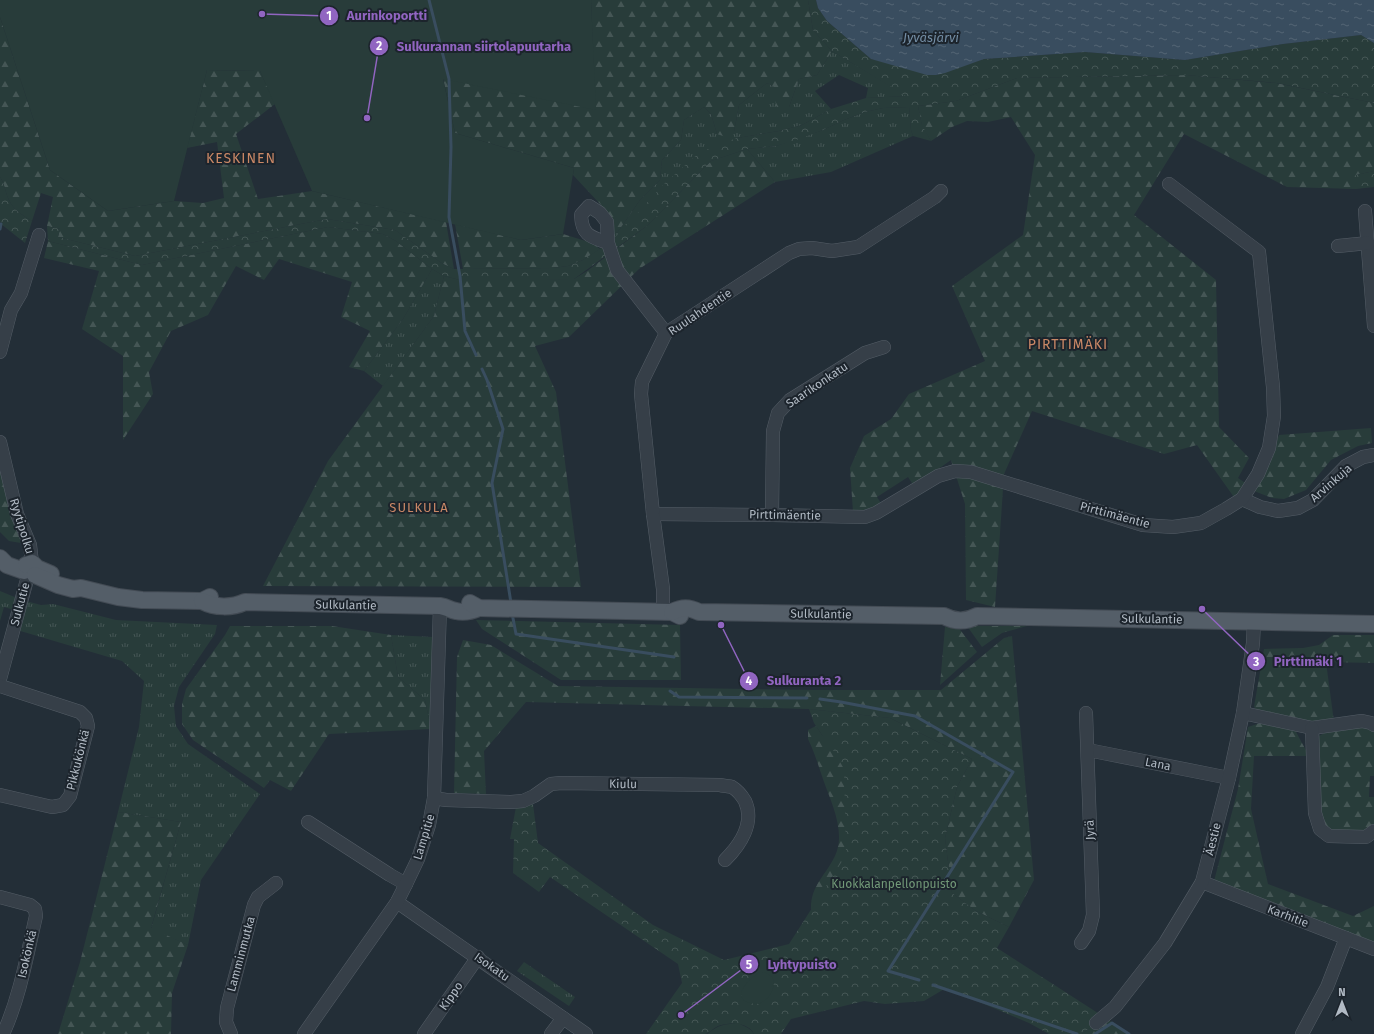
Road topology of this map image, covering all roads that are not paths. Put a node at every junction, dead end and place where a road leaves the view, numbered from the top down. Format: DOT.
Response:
graph roads {
  1 [pos="1169,184"];
  2 [pos="941,192"];
  3 [pos="1365,211"];
  4 [pos="39,235"];
  5 [pos="608,243"];
  6 [pos="1368,243"];
  7 [pos="1338,246"];
  8 [pos="1374,326"];
  9 [pos="666,333"];
  10 [pos="884,348"];
  11 [pos="0,352"];
  12 [pos="0,442"];
  13 [pos="1374,454"];
  14 [pos="1242,499"];
  15 [pos="653,514"];
  16 [pos="772,515"];
  17 [pos="1,559"];
  18 [pos="30,570"];
  19 [pos="443,607"];
  20 [pos="667,611"];
  21 [pos="1254,622"];
  22 [pos="1374,624"];
  23 [pos="0,679"];
  24 [pos="0,686"];
  25 [pos="1086,713"];
  26 [pos="1243,713"];
  27 [pos="1374,725"];
  28 [pos="1312,728"];
  29 [pos="1088,750"];
  30 [pos="1229,778"];
  31 [pos="0,795"];
  32 [pos="434,798"];
  33 [pos="308,822"];
  34 [pos="1374,831"];
  35 [pos="725,860"];
  36 [pos="1202,882"];
  37 [pos="276,883"];
  38 [pos="406,884"];
  39 [pos="0,897"];
  40 [pos="397,902"];
  41 [pos="1346,938"];
  42 [pos="1081,943"];
  43 [pos="1374,949"];
  44 [pos="478,957"];
  45 [pos="563,1018"];
  46 [pos="1096,1023"];
  47 [pos="3,1034"];
  48 [pos="231,1034"];
  49 [pos="304,1034"];
  50 [pos="424,1034"];
  51 [pos="551,1034"];
  52 [pos="586,1034"];
  53 [pos="1302,1034"];
  1 -- 14 [label="street, Pirttimäentie"];
  2 -- 9 [label="street, Ruulahdentie"];
  3 -- 6 [label="street"];
  4 -- 11 [label="street"];
  5 -- 9 [label="street"];
  6 -- 7 [label="street"];
  6 -- 8 [label="street"];
  9 -- 15 [label="street, Ruulahdentie"];
  10 -- 16 [label="street, Saarikonkatu"];
  12 -- 18 [label="street, Ryytipolku"];
  13 -- 14 [label="street, Arvinkuja"];
  14 -- 16 [label="street, Pirttimäentie"];
  15 -- 16 [label="street, Pirttimäentie"];
  15 -- 20 [label="street, Ruulahdentie"];
  17 -- 18 [label="main road, Sulkulantie"];
  18 -- 19 [label="main road, Sulkulantie"];
  18 -- 23 [label="street, Sulkutie"];
  19 -- 20 [label="main road, Sulkulantie"];
  19 -- 32 [label="street, Lampitie"];
  20 -- 21 [label="main road, Sulkulantie"];
  21 -- 22 [label="main road, Sulkulantie"];
  21 -- 26 [label="street, Äestie"];
  24 -- 31 [label="street, Pikkukönkä"];
  25 -- 29 [label="street, Jyrä"];
  26 -- 28 [label="street"];
  26 -- 30 [label="street, Äestie"];
  27 -- 28 [label="street"];
  28 -- 34 [label="street"];
  29 -- 30 [label="street, Lana"];
  29 -- 42 [label="street, Jyrä"];
  30 -- 36 [label="street, Äestie"];
  32 -- 35 [label="street, Kiulu"];
  32 -- 38 [label="street, Lampitie"];
  33 -- 38 [label="street"];
  36 -- 41 [label="street, Karhitie"];
  36 -- 46 [label="street, Äestie"];
  37 -- 48 [label="street, Lamminmutka"];
  38 -- 40 [label="street, Lampitie"];
  39 -- 47 [label="street, Isokönkä"];
  40 -- 44 [label="street, Isokatu"];
  40 -- 49 [label="street, Lampitie"];
  41 -- 43 [label="street, Karhitie"];
  41 -- 53 [label="street"];
  44 -- 45 [label="street, Isokatu"];
  44 -- 50 [label="street, Kippo"];
  45 -- 51 [label="street"];
  45 -- 52 [label="street, Isokatu"];
}
